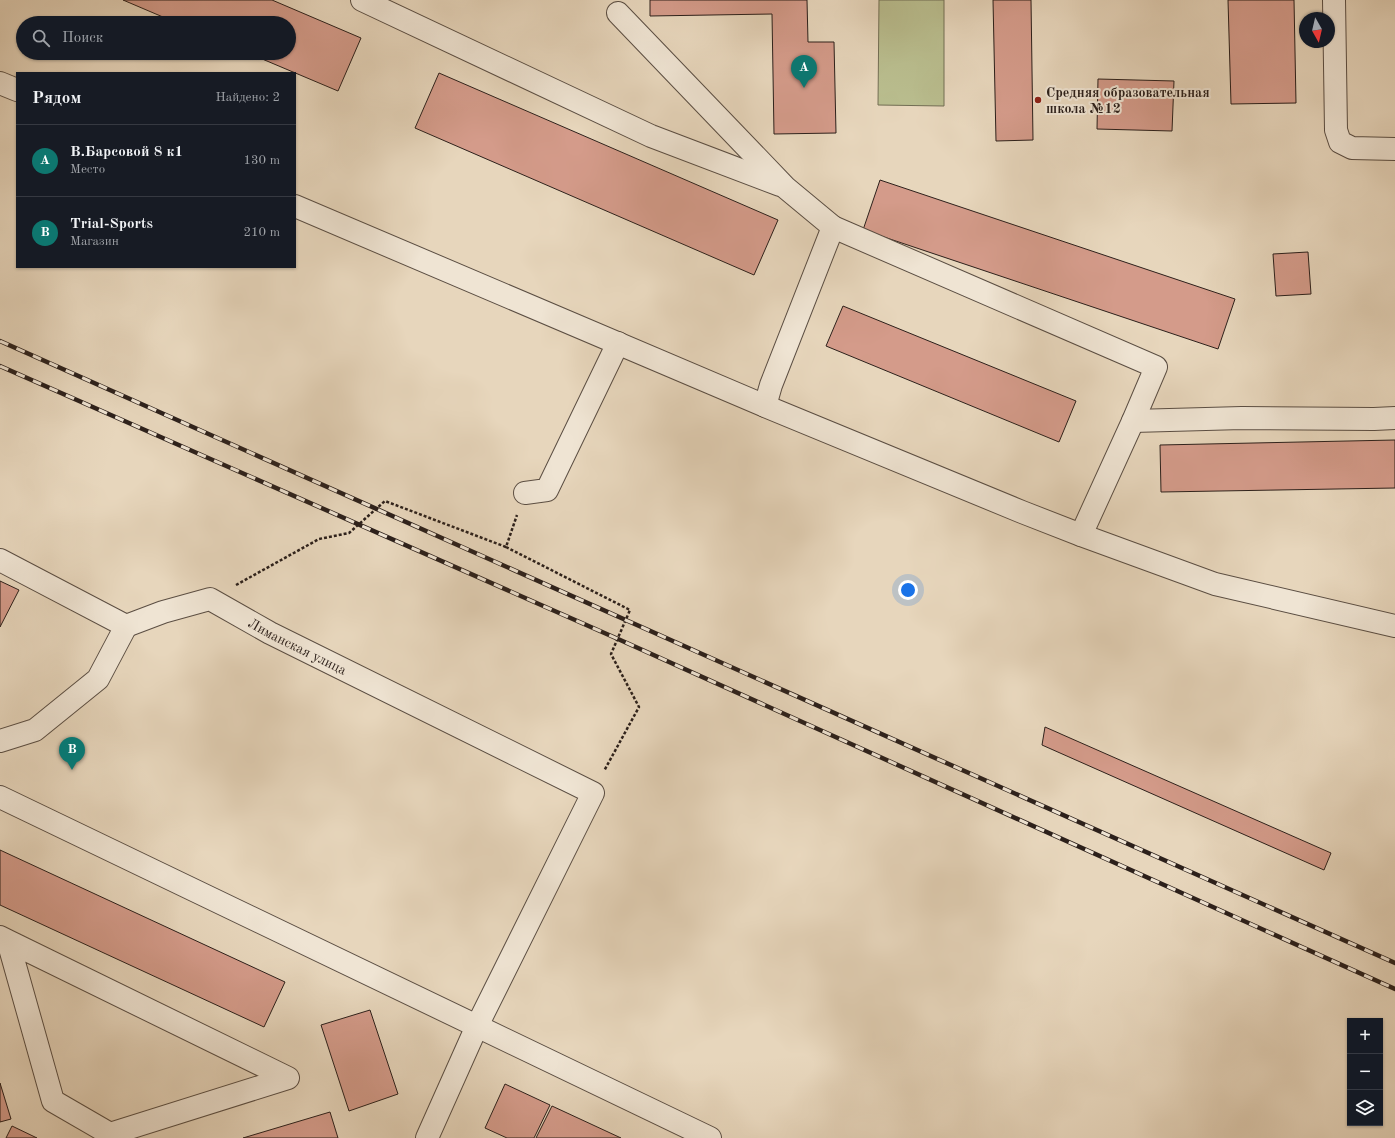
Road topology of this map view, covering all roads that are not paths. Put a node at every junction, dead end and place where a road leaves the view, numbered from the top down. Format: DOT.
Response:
graph roads {
  1 [pos="362,0"];
  2 [pos="1334,0"];
  3 [pos="618,12"];
  4 [pos="0,83"];
  5 [pos="16,90"];
  6 [pos="1395,149"];
  7 [pos="786,188"];
  8 [pos="296,206"];
  9 [pos="833,227"];
  10 [pos="618,343"];
  11 [pos="765,406"];
  12 [pos="1395,418"];
  13 [pos="1133,421"];
  14 [pos="524,493"];
  15 [pos="1081,535"];
  16 [pos="0,560"];
  17 [pos="126,626"];
  18 [pos="1395,626"];
  19 [pos="0,741"];
  20 [pos="0,797"];
  21 [pos="4,939"];
  22 [pos="476,1026"];
  23 [pos="427,1138"];
  24 [pos="710,1138"];
  1 -- 7 [label="street"];
  2 -- 6 [label="street"];
  3 -- 7 [label="street"];
  4 -- 5 [label="street"];
  7 -- 9 [label="street"];
  8 -- 10 [label="street"];
  9 -- 11 [label="street"];
  9 -- 13 [label="street"];
  10 -- 11 [label="street"];
  10 -- 14 [label="street"];
  11 -- 15 [label="street"];
  12 -- 13 [label="street"];
  13 -- 15 [label="street"];
  15 -- 18 [label="street"];
  16 -- 17 [label="street"];
  17 -- 19 [label="street"];
  17 -- 22 [label="street, Лиманская улица"];
  20 -- 22 [label="street"];
  21 -- 21 [label="street"];
  22 -- 23 [label="street"];
  22 -- 24 [label="street"];
}
